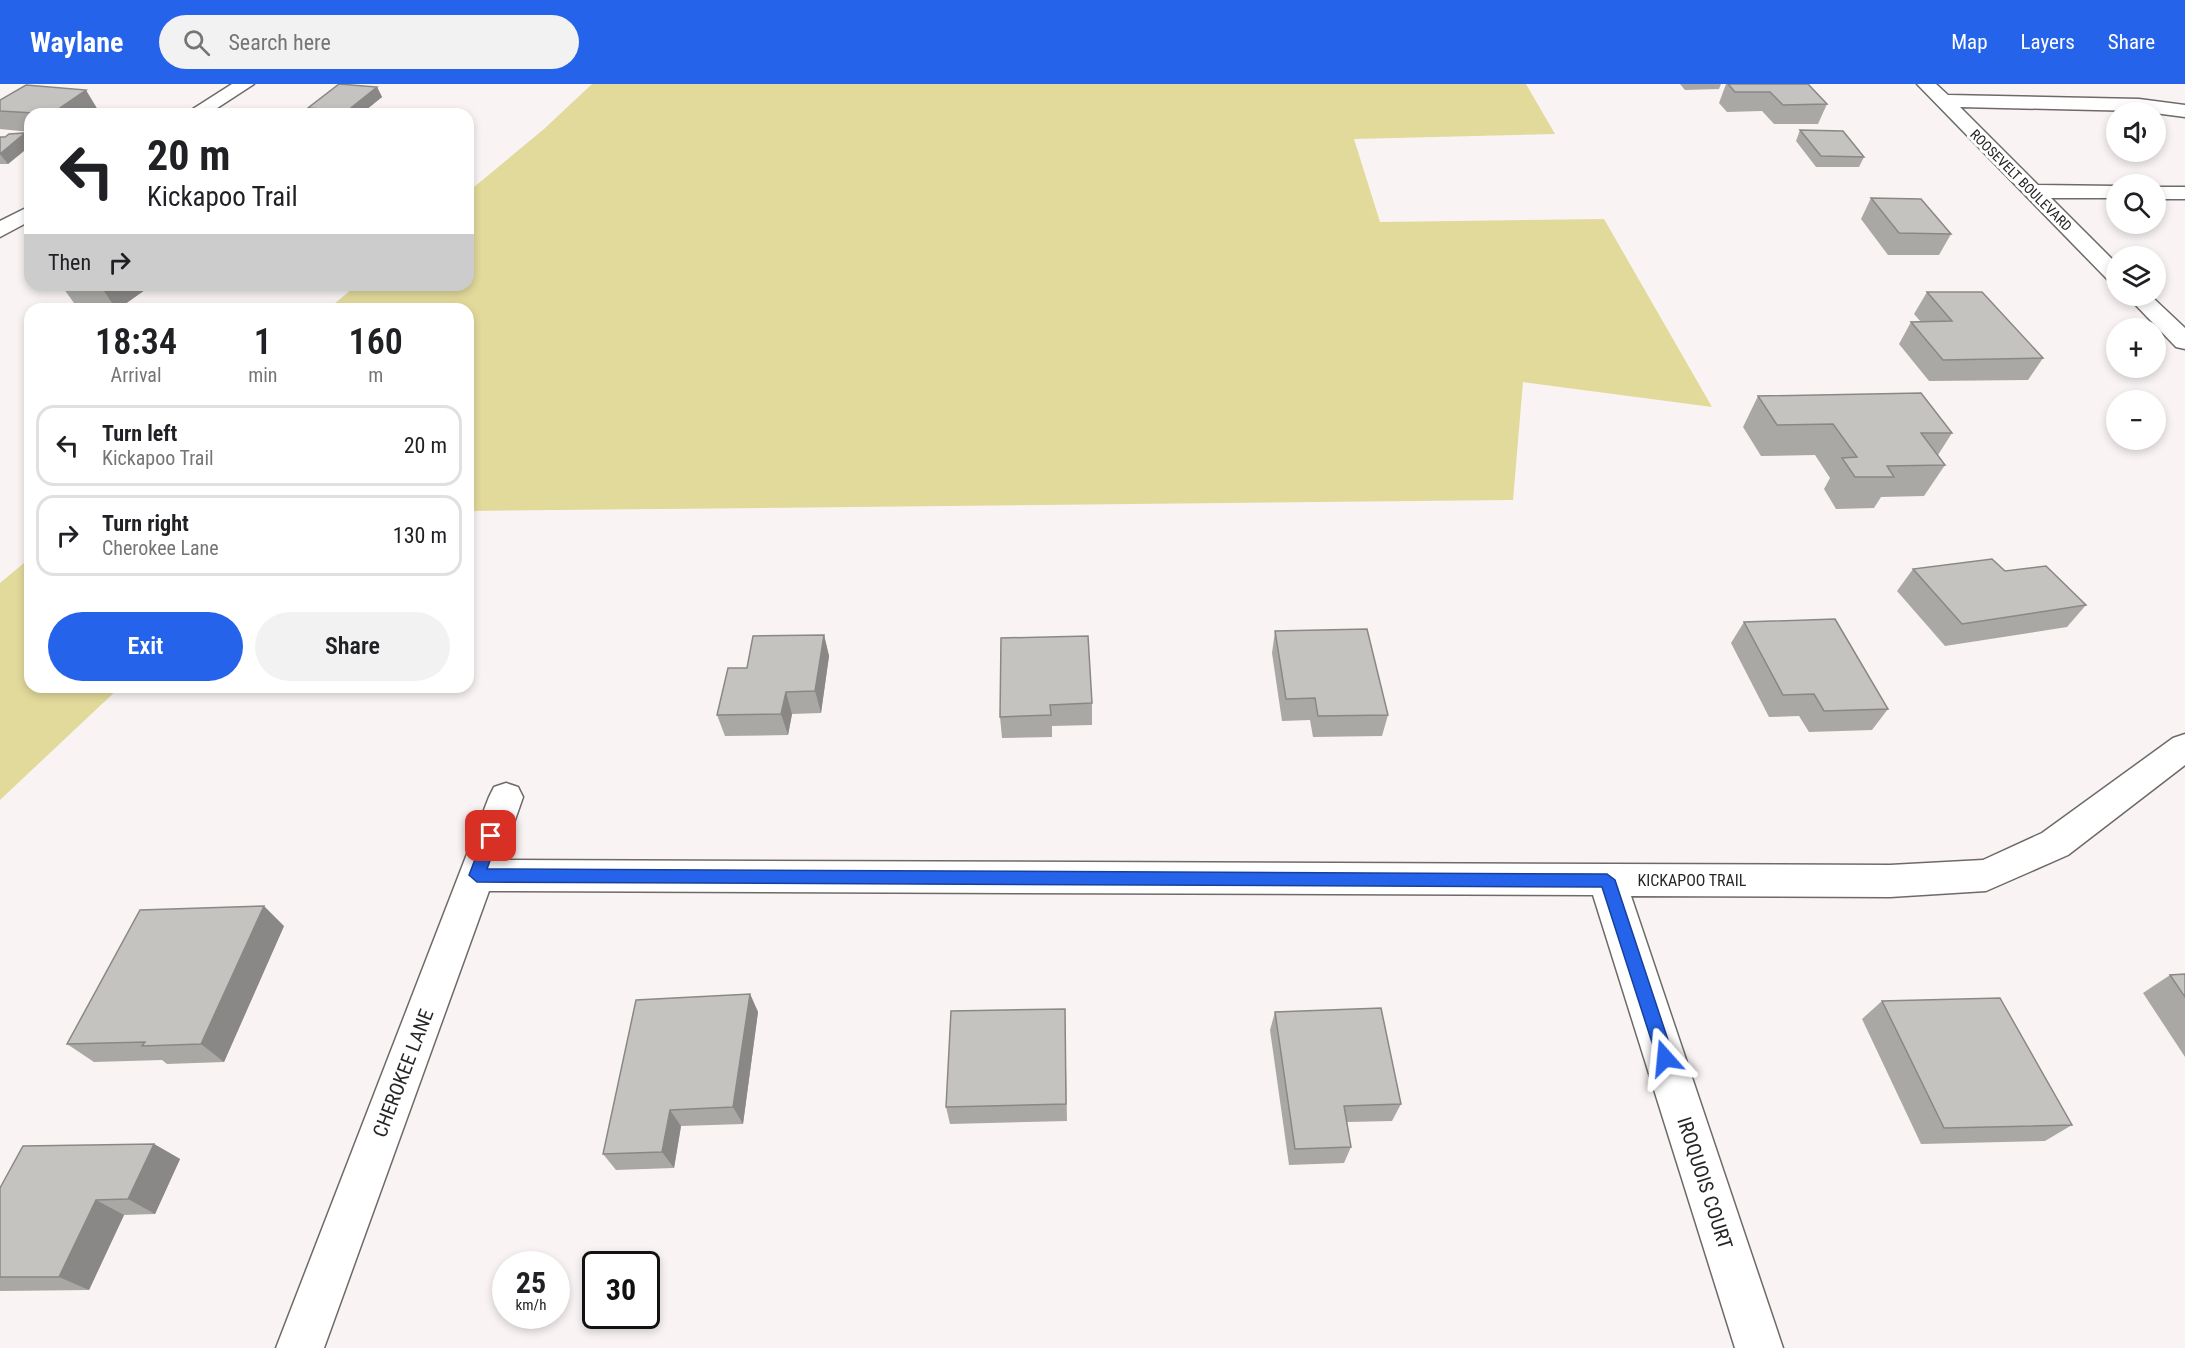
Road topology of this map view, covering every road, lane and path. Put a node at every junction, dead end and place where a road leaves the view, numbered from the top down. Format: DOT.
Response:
graph roads {
  1 [pos="245,84"];
  2 [pos="1926,84"];
  3 [pos="1943,101"];
  4 [pos="205,108"];
  5 [pos="2185,111"];
  6 [pos="2031,191"];
  7 [pos="2106,192"];
  8 [pos="2166,193"];
  9 [pos="2185,194"];
  10 [pos="24,216"];
  11 [pos="0,230"];
  12 [pos="2106,265"];
  13 [pos="2148,306"];
  14 [pos="2185,342"];
  15 [pos="2185,747"];
  16 [pos="506,797"];
  17 [pos="477,875"];
  18 [pos="1607,880"];
  19 [pos="300,1348"];
  20 [pos="1759,1348"];
  1 -- 4 [label="street"];
  2 -- 3 [label="street, ROOSEVELT BOULEVARD"];
  3 -- 5 [label="street"];
  3 -- 6 [label="street, ROOSEVELT BOULEVARD"];
  6 -- 7 [label="street"];
  6 -- 12 [label="street, ROOSEVELT BOULEVARD"];
  8 -- 9 [label="street"];
  10 -- 11 [label="street"];
  13 -- 14 [label="street"];
  15 -- 18 [label="street, KICKAPOO TRAIL"];
  16 -- 17 [label="street, CHEROKEE LANE"];
  17 -- 18 [label="street, KICKAPOO TRAIL"];
  17 -- 19 [label="street, CHEROKEE LANE"];
  18 -- 20 [label="street, IROQUOIS COURT"];
}
